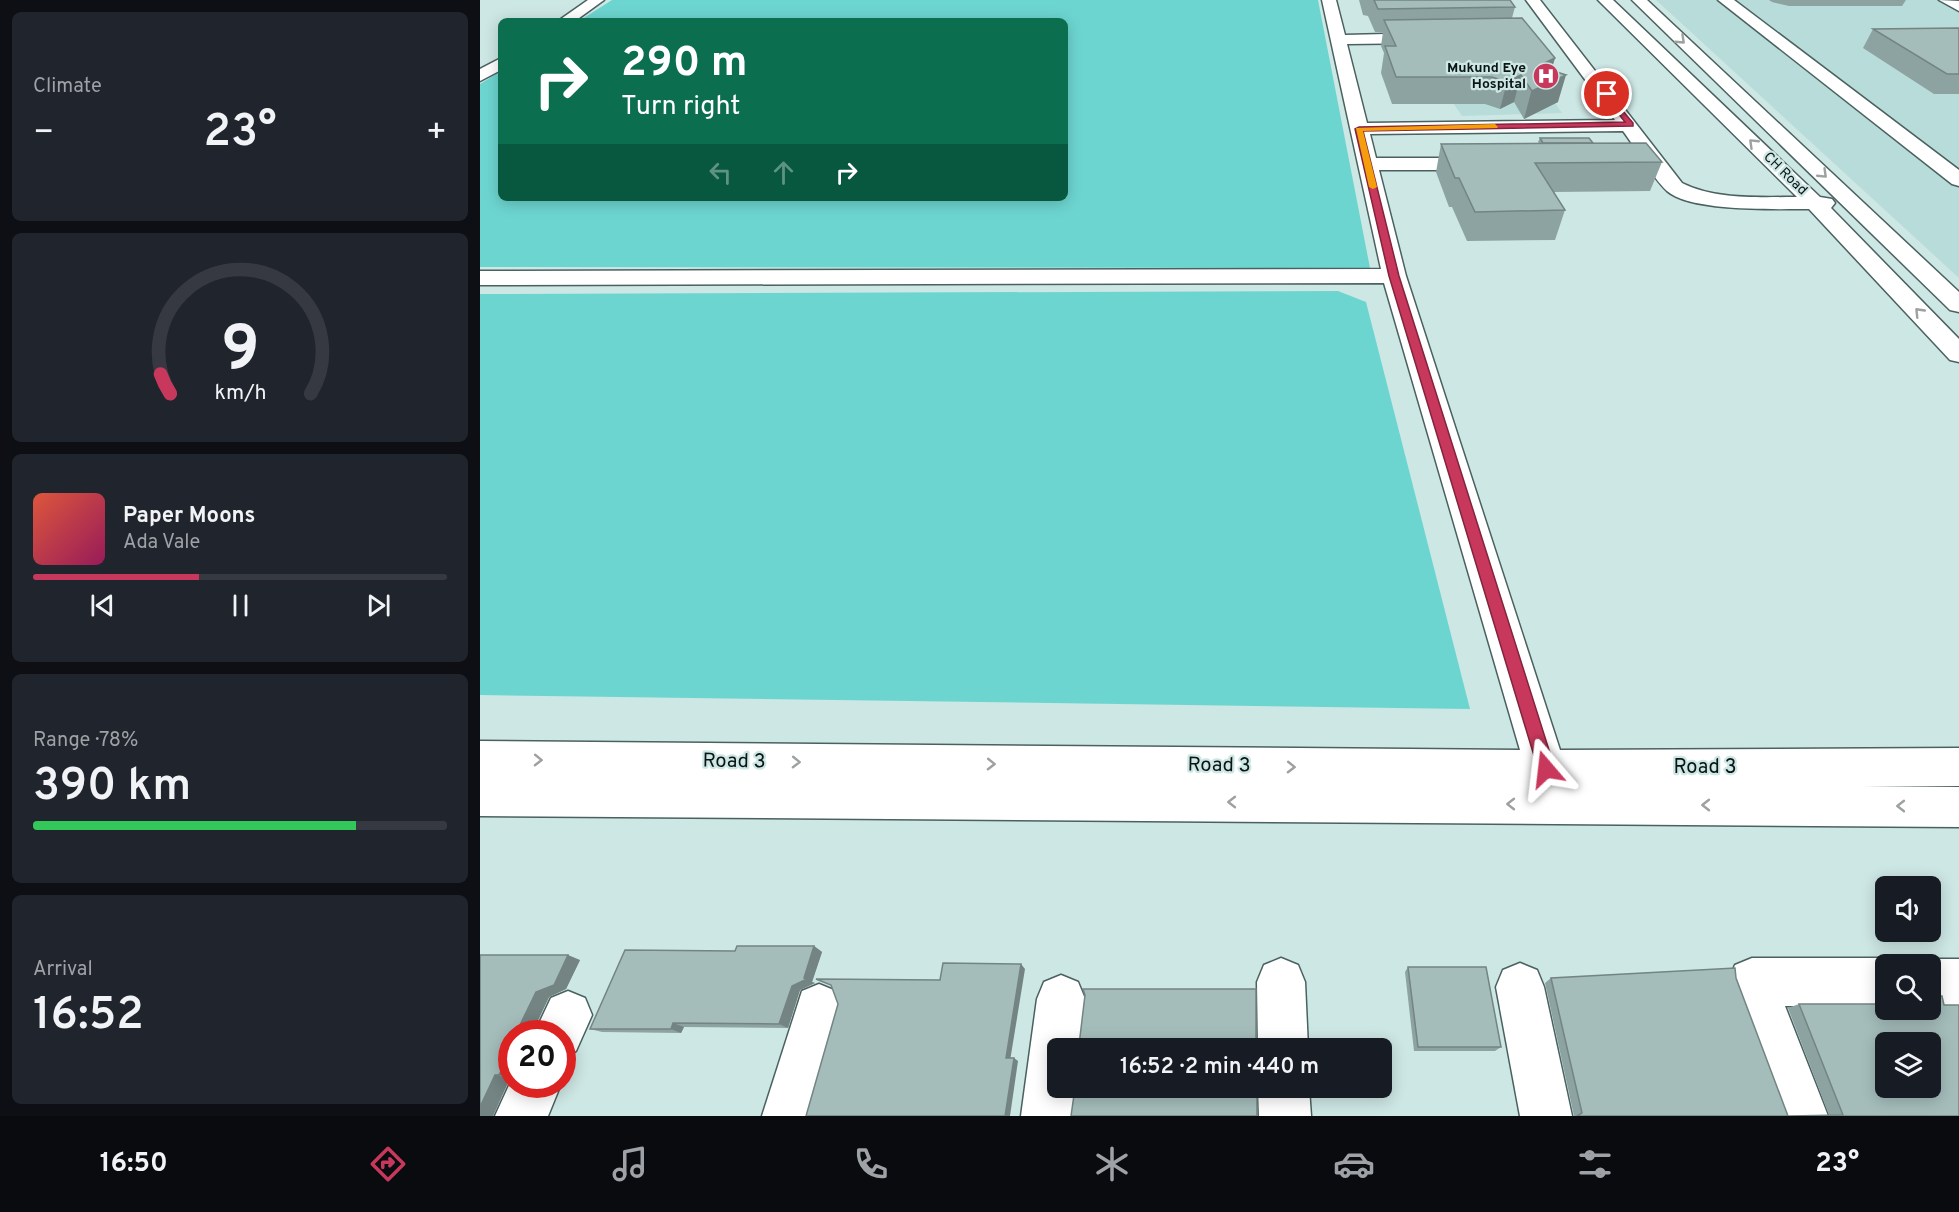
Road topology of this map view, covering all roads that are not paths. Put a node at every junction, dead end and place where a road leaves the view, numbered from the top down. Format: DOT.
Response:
graph roads {
  1 [pos="597,0"];
  2 [pos="1329,0"];
  3 [pos="1533,0"];
  4 [pos="1605,0"];
  5 [pos="1639,0"];
  6 [pos="1725,0"];
  7 [pos="1946,0"];
  8 [pos="1959,7"];
  9 [pos="570,18"];
  10 [pos="1537,35"];
  11 [pos="1560,35"];
  12 [pos="1443,37"];
  13 [pos="1338,40"];
  14 [pos="498,65"];
  15 [pos="480,76"];
  16 [pos="1630,124"];
  17 [pos="1359,129"];
  18 [pos="1634,163"];
  19 [pos="1658,163"];
  20 [pos="1367,164"];
  21 [pos="1495,164"];
  22 [pos="1959,180"];
  23 [pos="1815,202"];
  24 [pos="1854,204"];
  25 [pos="1394,276"];
  26 [pos="480,278"];
  27 [pos="1959,305"];
  28 [pos="1959,354"];
  29 [pos="480,760"];
  30 [pos="1959,767"];
  31 [pos="1546,769"];
  32 [pos="480,796"];
  33 [pos="1959,807"];
  34 [pos="1281,982"];
  35 [pos="1875,982"];
  36 [pos="1941,982"];
  37 [pos="1959,982"];
  38 [pos="1520,987"];
  39 [pos="1061,999"];
  40 [pos="819,1008"];
  41 [pos="1283,1038"];
  42 [pos="529,1098"];
  43 [pos="1284,1098"];
  44 [pos="521,1116"];
  45 [pos="788,1116"];
  46 [pos="1047,1116"];
  47 [pos="1285,1116"];
  48 [pos="1546,1116"];
  49 [pos="1802,1116"];
  1 -- 9 [label="street"];
  2 -- 13 [label="street"];
  3 -- 11 [label="street"];
  23 -- 4 [label="street, CH Road, one-way"];
  5 -- 24 [label="street, CH Road, one-way"];
  6 -- 22 [label="street"];
  7 -- 8 [label="street"];
  10 -- 11 [label="street"];
  11 -- 16 [label="street"];
  12 -- 13 [label="street"];
  13 -- 17 [label="street"];
  14 -- 15 [label="street"];
  16 -- 17 [label="street"];
  16 -- 19 [label="street"];
  17 -- 20 [label="street"];
  18 -- 19 [label="street"];
  19 -- 23 [label="street"];
  20 -- 21 [label="street"];
  20 -- 25 [label="street"];
  23 -- 24 [label="street"];
  28 -- 23 [label="street, CH Road, one-way"];
  24 -- 27 [label="street, CH Road"];
  25 -- 26 [label="street"];
  25 -- 31 [label="street"];
  29 -- 31 [label="street, Road 3, one-way"];
  30 -- 31 [label="street, Road 3"];
  33 -- 32 [label="street, Road 3, one-way"];
  34 -- 41 [label="street"];
  35 -- 49 [label="street"];
  36 -- 37 [label="street"];
  38 -- 48 [label="street"];
  39 -- 46 [label="street"];
  40 -- 45 [label="street"];
  42 -- 44 [label="street"];
  43 -- 47 [label="street"];
}
